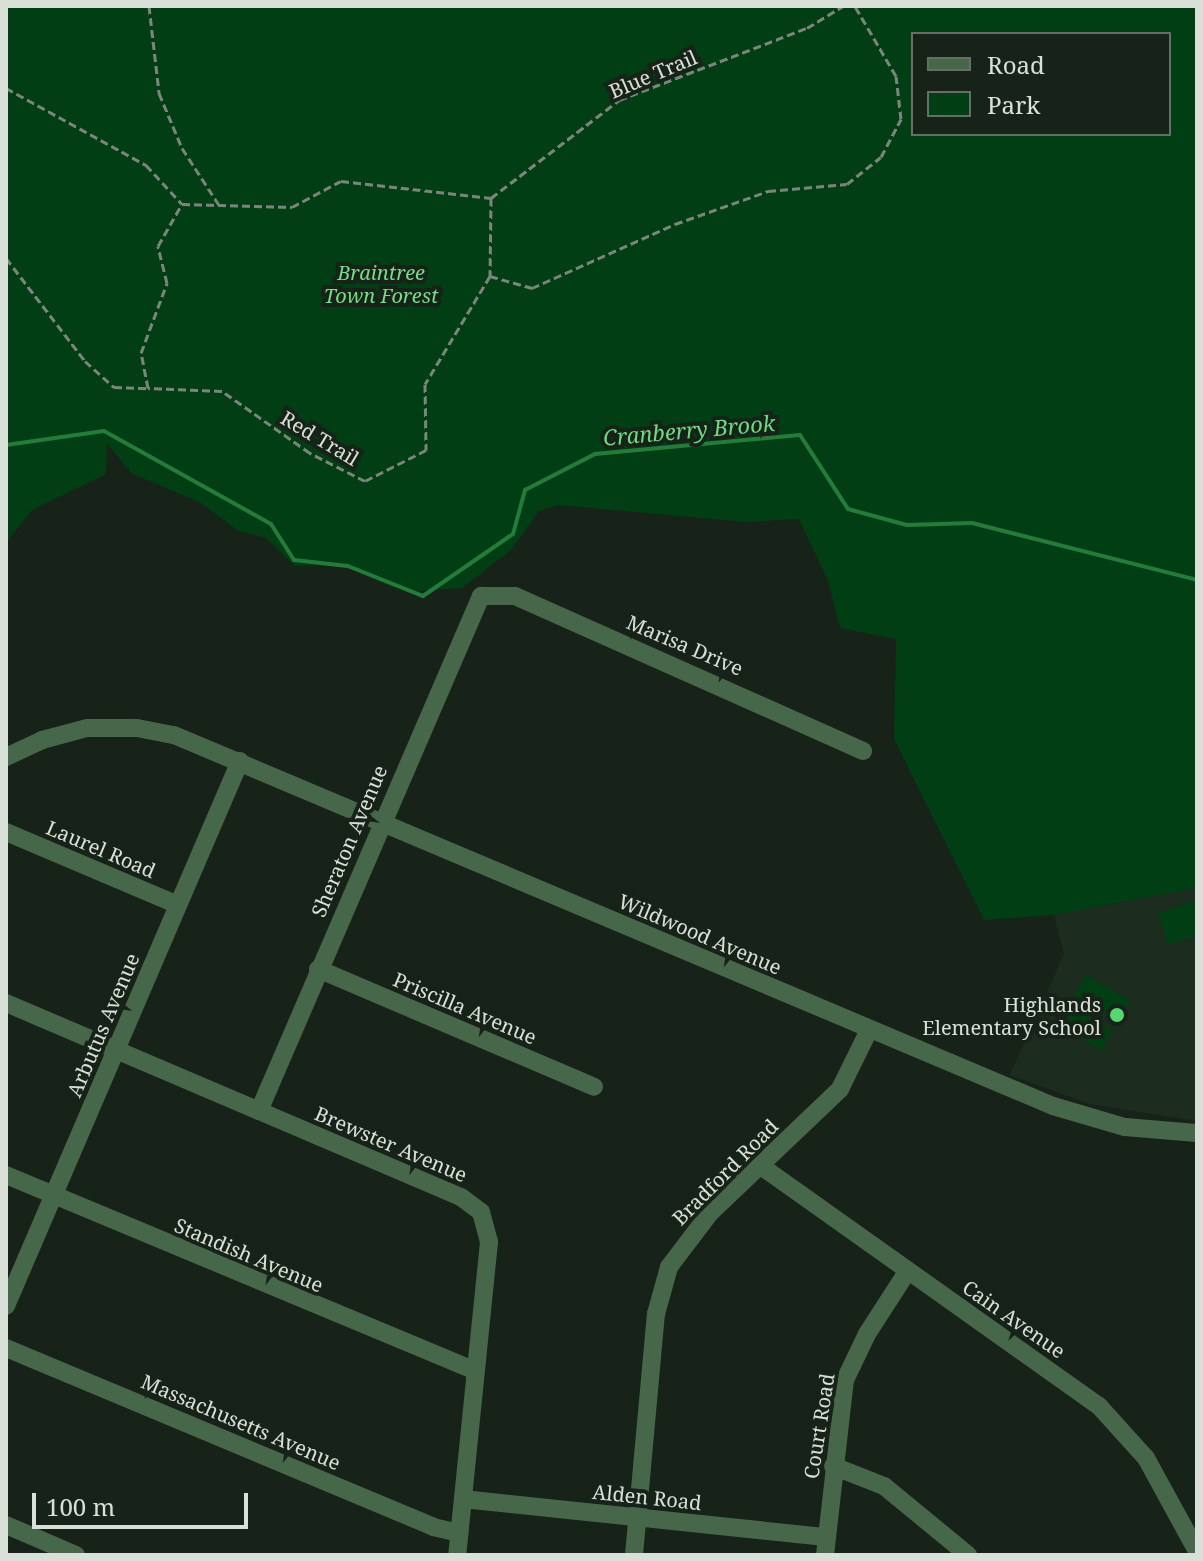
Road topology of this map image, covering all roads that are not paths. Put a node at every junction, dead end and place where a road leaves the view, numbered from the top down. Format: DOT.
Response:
graph roads {
  1 [pos="486,593"];
  2 [pos="863,751"];
  3 [pos="6,757"];
  4 [pos="240,761"];
  5 [pos="381,821"];
  6 [pos="6,832"];
  7 [pos="178,905"];
  8 [pos="318,969"];
  9 [pos="6,1003"];
  10 [pos="869,1030"];
  11 [pos="116,1050"];
  12 [pos="594,1087"];
  13 [pos="259,1111"];
  14 [pos="1197,1133"];
  15 [pos="761,1166"];
  16 [pos="6,1175"];
  17 [pos="53,1195"];
  18 [pos="907,1272"];
  19 [pos="6,1306"];
  20 [pos="6,1348"];
  21 [pos="476,1371"];
  22 [pos="833,1466"];
  23 [pos="463,1499"];
  24 [pos="638,1518"];
  25 [pos="6,1525"];
  26 [pos="459,1533"];
  27 [pos="826,1546"];
  28 [pos="1197,1551"];
  29 [pos="76,1555"];
  30 [pos="457,1555"];
  31 [pos="634,1555"];
  32 [pos="968,1555"];
  1 -- 2 [label="street, Marisa Drive"];
  1 -- 5 [label="street, Sheraton Avenue"];
  3 -- 4 [label="street, Wildwood Avenue"];
  4 -- 5 [label="street, Wildwood Avenue"];
  4 -- 7 [label="street, Arbutus Avenue"];
  5 -- 8 [label="street, Sheraton Avenue"];
  5 -- 10 [label="street, Wildwood Avenue"];
  6 -- 7 [label="street, Laurel Road"];
  7 -- 11 [label="street, Arbutus Avenue"];
  8 -- 12 [label="street, Priscilla Avenue"];
  8 -- 13 [label="street, Sheraton Avenue"];
  9 -- 11 [label="street, Brewster Avenue"];
  10 -- 14 [label="street, Wildwood Avenue"];
  10 -- 15 [label="street, Bradford Road"];
  11 -- 13 [label="street, Brewster Avenue"];
  11 -- 17 [label="street, Arbutus Avenue"];
  13 -- 21 [label="street, Brewster Avenue"];
  15 -- 18 [label="street, Cain Avenue"];
  15 -- 24 [label="street, Bradford Road"];
  16 -- 17 [label="street, Standish Avenue"];
  17 -- 19 [label="street, Arbutus Avenue"];
  17 -- 21 [label="street, Standish Avenue"];
  18 -- 22 [label="street, Court Road"];
  18 -- 28 [label="street, Cain Avenue"];
  20 -- 26 [label="street, Massachusetts Avenue"];
  21 -- 23 [label="street, Brewster Avenue"];
  22 -- 27 [label="street, Court Road"];
  22 -- 32 [label="street"];
  23 -- 24 [label="street, Alden Road"];
  23 -- 26 [label="street, Brewster Avenue"];
  24 -- 27 [label="street, Alden Road"];
  24 -- 31 [label="street, Bradford Road"];
  25 -- 29 [label="street"];
  26 -- 30 [label="street, Brewster Avenue"];
}
